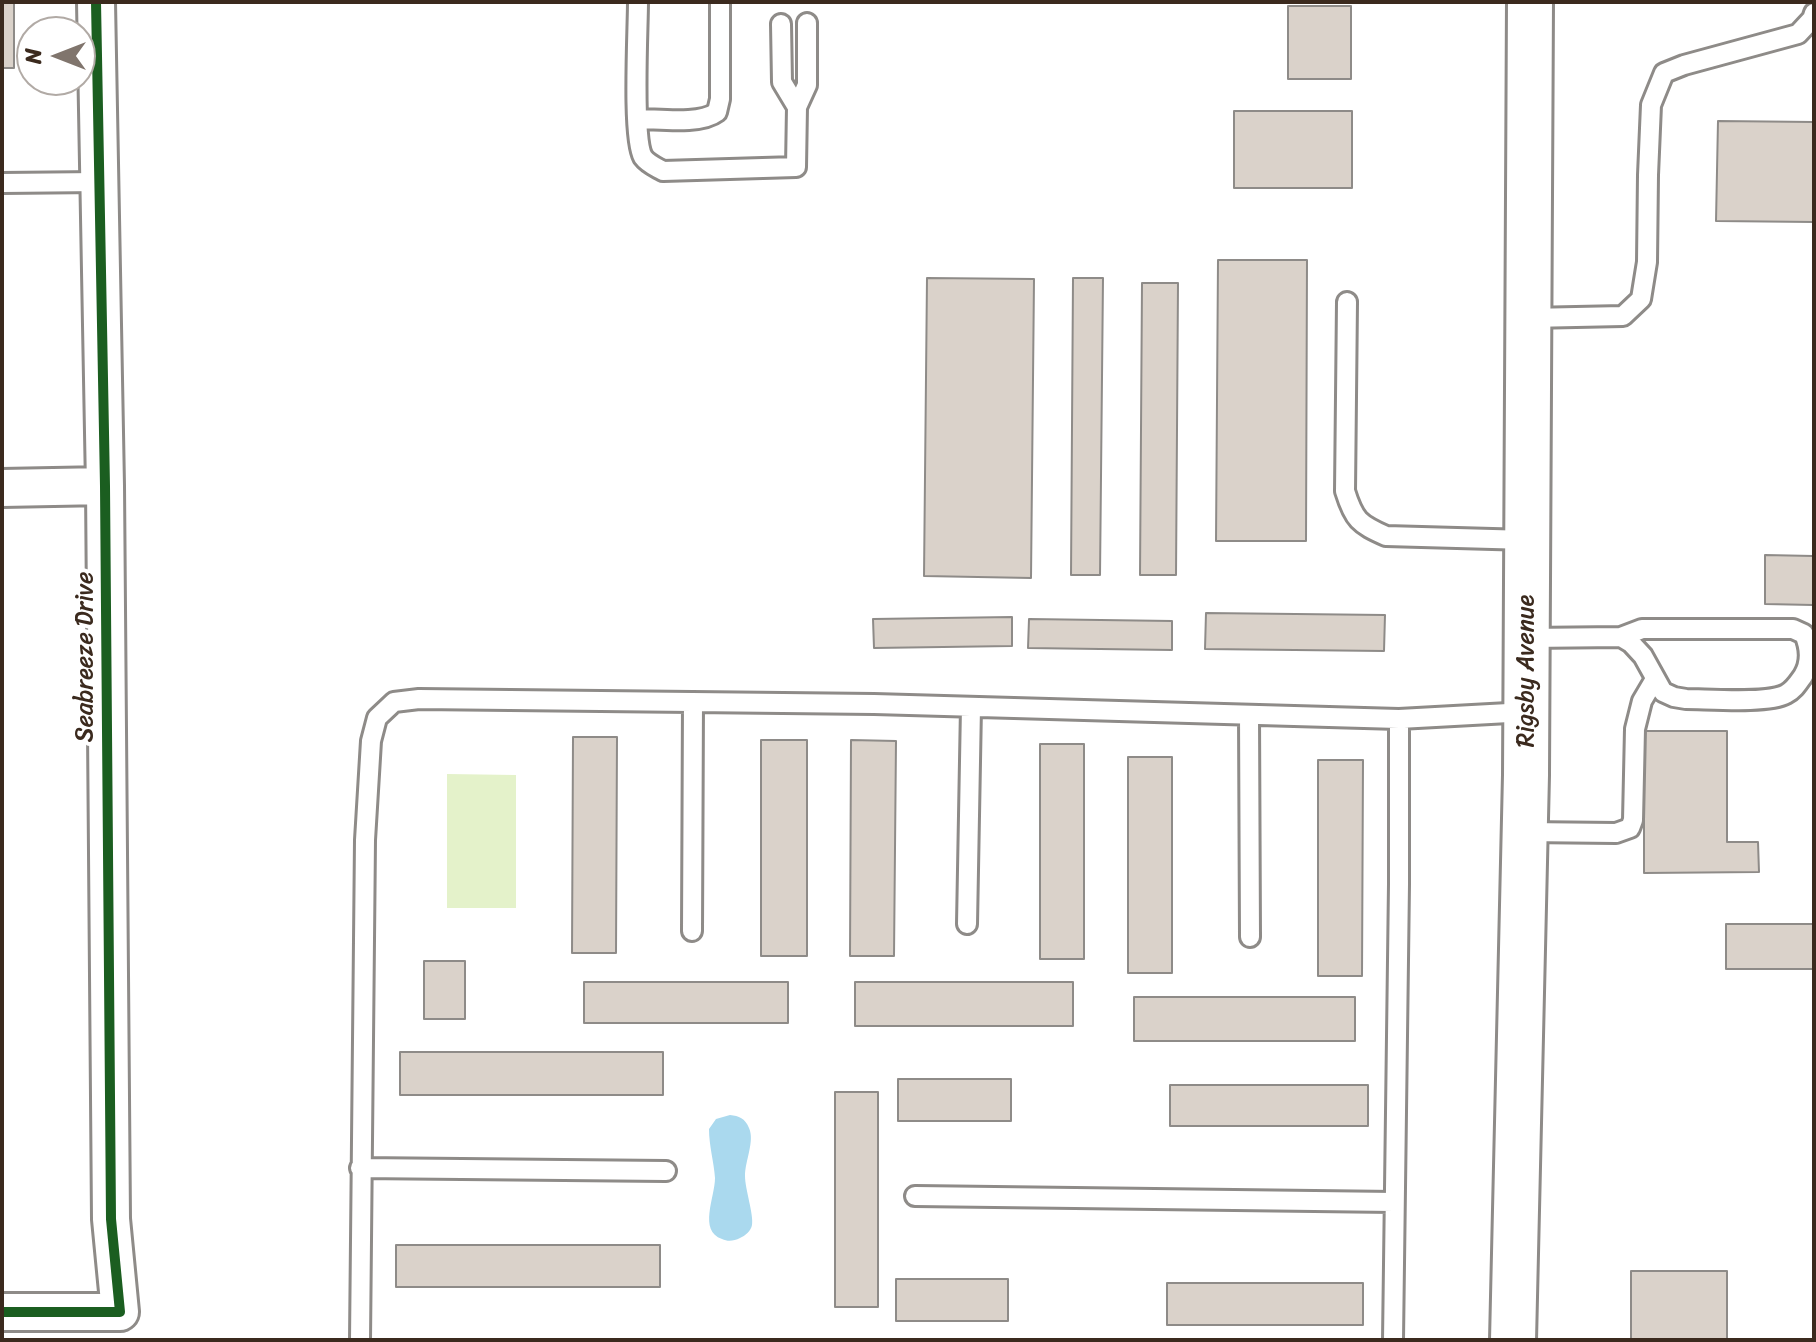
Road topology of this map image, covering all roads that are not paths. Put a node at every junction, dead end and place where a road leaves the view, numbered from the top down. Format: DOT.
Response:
graph roads {
  1 [pos="96,2"];
  2 [pos="638,2"];
  3 [pos="720,2"];
  4 [pos="1530,2"];
  5 [pos="1814,13"];
  6 [pos="807,23"];
  7 [pos="781,24"];
  8 [pos="797,107"];
  9 [pos="637,119"];
  10 [pos="99,182"];
  11 [pos="2,183"];
  12 [pos="1347,302"];
  13 [pos="1529,318"];
  14 [pos="105,486"];
  15 [pos="2,488"];
  16 [pos="1528,540"];
  17 [pos="1621,637"];
  18 [pos="1527,638"];
  19 [pos="1655,679"];
  20 [pos="693,702"];
  21 [pos="971,707"];
  22 [pos="1527,712"];
  23 [pos="1249,715"];
  24 [pos="1399,719"];
  25 [pos="1525,832"];
  26 [pos="967,924"];
  27 [pos="692,931"];
  28 [pos="1250,937"];
  29 [pos="360,1168"];
  30 [pos="666,1171"];
  31 [pos="915,1196"];
  32 [pos="1394,1202"];
  33 [pos="2,1312"];
  34 [pos="360,1340"];
  35 [pos="1393,1340"];
  36 [pos="1513,1340"];
  1 -- 10 [label="street, Seabreeze Drive"];
  2 -- 9 [label="lane"];
  3 -- 9 [label="lane"];
  4 -- 13 [label="main road, Rigsby Avenue"];
  5 -- 13 [label="lane"];
  6 -- 8 [label="lane"];
  7 -- 8 [label="lane"];
  8 -- 9 [label="lane"];
  10 -- 11 [label="lane"];
  10 -- 14 [label="street, Seabreeze Drive"];
  12 -- 16 [label="lane"];
  13 -- 16 [label="main road, Rigsby Avenue"];
  14 -- 15 [label="street"];
  14 -- 33 [label="street, Seabreeze Drive"];
  16 -- 18 [label="main road, Rigsby Avenue"];
  17 -- 18 [label="lane"];
  17 -- 19 [label="lane"];
  17 -- 19 [label="lane"];
  18 -- 22 [label="main road, Rigsby Avenue"];
  19 -- 25 [label="lane"];
  20 -- 21 [label="lane"];
  20 -- 27 [label="lane"];
  20 -- 29 [label="lane"];
  21 -- 23 [label="lane"];
  21 -- 26 [label="lane"];
  22 -- 24 [label="lane"];
  22 -- 25 [label="main road, Rigsby Avenue"];
  23 -- 24 [label="lane"];
  23 -- 28 [label="lane"];
  24 -- 32 [label="lane"];
  25 -- 36 [label="main road, Rigsby Avenue"];
  29 -- 30 [label="lane"];
  29 -- 34 [label="lane"];
  31 -- 32 [label="lane"];
  32 -- 35 [label="lane"];
}
